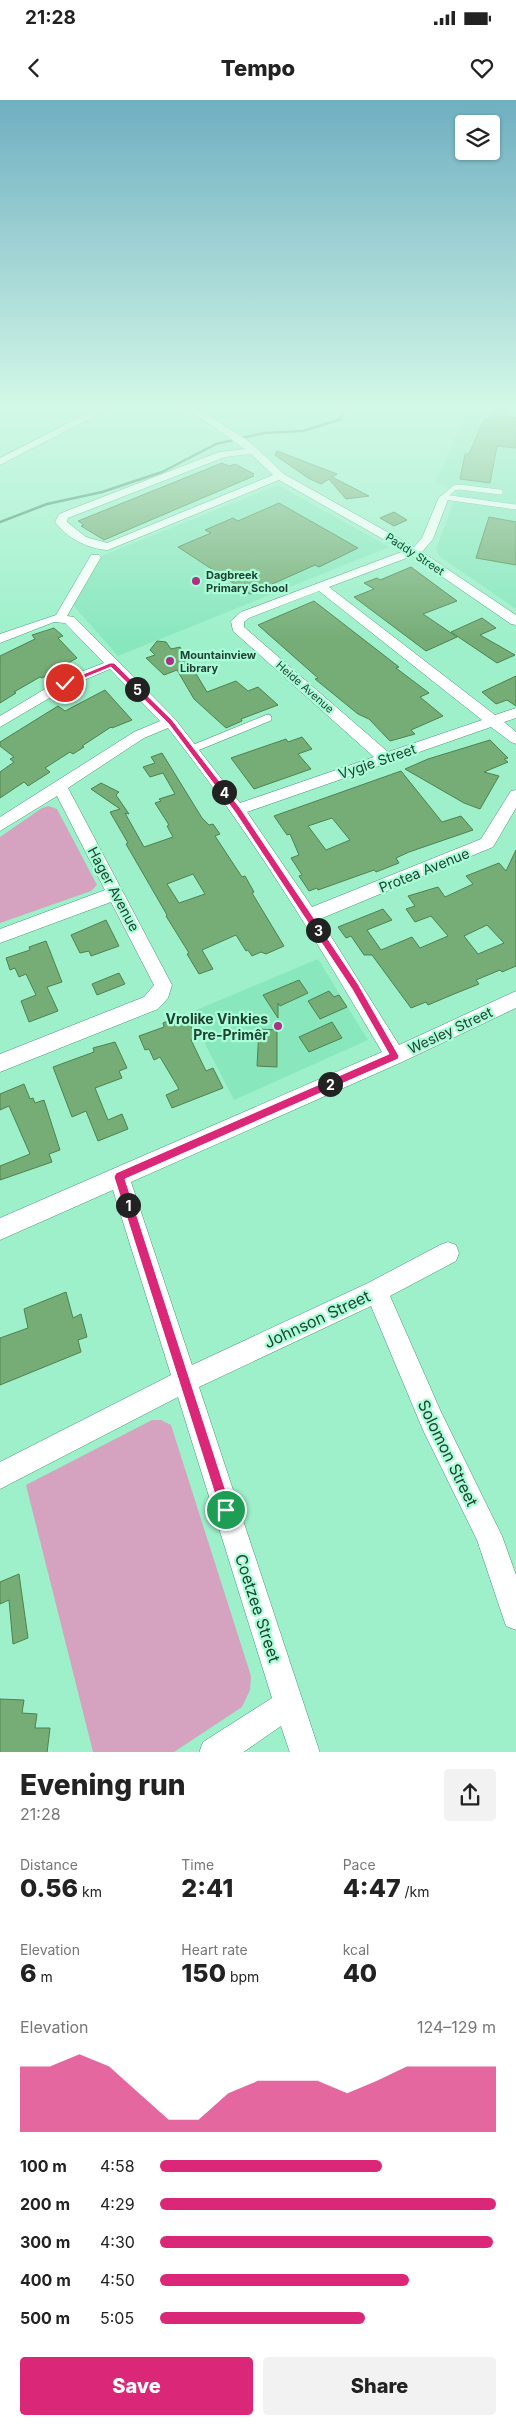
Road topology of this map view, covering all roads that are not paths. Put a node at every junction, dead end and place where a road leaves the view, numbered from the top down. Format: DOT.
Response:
graph roads {
  1 [pos="145,484"];
  2 [pos="260,484"];
  3 [pos="294,484"];
  4 [pos="500,492"];
  5 [pos="444,497"];
  6 [pos="516,507"];
  7 [pos="413,551"];
  8 [pos="95,557"];
  9 [pos="320,586"];
  10 [pos="60,618"];
  11 [pos="516,621"];
  12 [pos="0,639"];
  13 [pos="112,664"];
  14 [pos="516,713"];
  15 [pos="268,718"];
  16 [pos="0,722"];
  17 [pos="170,722"];
  18 [pos="494,722"];
  19 [pos="516,739"];
  20 [pos="192,749"];
  21 [pos="385,758"];
  22 [pos="60,786"];
  23 [pos="516,795"];
  24 [pos="238,810"];
  25 [pos="0,825"];
  26 [pos="116,893"];
  27 [pos="308,916"];
  28 [pos="0,936"];
  29 [pos="516,999"];
  30 [pos="395,1056"];
  31 [pos="0,1063"];
  32 [pos="119,1177"];
  33 [pos="0,1229"];
  34 [pos="448,1253"];
  35 [pos="376,1291"];
  36 [pos="184,1381"];
  37 [pos="0,1476"];
  38 [pos="516,1616"];
  39 [pos="289,1704"];
  40 [pos="214,1752"];
  41 [pos="305,1752"];
  1 -- 2 [label="street"];
  3 -- 7 [label="street, Paddy Street"];
  4 -- 5 [label="lane"];
  5 -- 6 [label="lane"];
  5 -- 7 [label="street"];
  7 -- 9 [label="street, Heide Avenue"];
  7 -- 11 [label="street, Paddy Street"];
  8 -- 10 [label="street"];
  9 -- 18 [label="street"];
  9 -- 21 [label="street, Heide Avenue"];
  10 -- 12 [label="street"];
  10 -- 13 [label="street"];
  13 -- 16 [label="street"];
  13 -- 17 [label="street"];
  14 -- 18 [label="street, Vygie Street"];
  15 -- 20 [label="lane"];
  17 -- 20 [label="street"];
  17 -- 22 [label="street"];
  18 -- 19 [label="street"];
  18 -- 21 [label="street, Vygie Street"];
  20 -- 24 [label="street"];
  21 -- 24 [label="street, Vygie Street"];
  22 -- 25 [label="street"];
  22 -- 26 [label="street, Hager Avenue"];
  23 -- 27 [label="street, Protea Avenue"];
  24 -- 27 [label="street"];
  26 -- 28 [label="street"];
  26 -- 31 [label="street, Hager Avenue"];
  27 -- 30 [label="street"];
  29 -- 30 [label="street, Wesley Street"];
  30 -- 32 [label="street, Wesley Street"];
  32 -- 33 [label="street, Wesley Street"];
  32 -- 36 [label="street, Coetzee Street"];
  34 -- 35 [label="street, Johnson Street"];
  35 -- 36 [label="street, Johnson Street"];
  35 -- 38 [label="street, Solomon Street"];
  36 -- 37 [label="street, Johnson Street"];
  36 -- 39 [label="street, Coetzee Street"];
  39 -- 40 [label="street"];
  39 -- 41 [label="street, Coetzee Street"];
}
